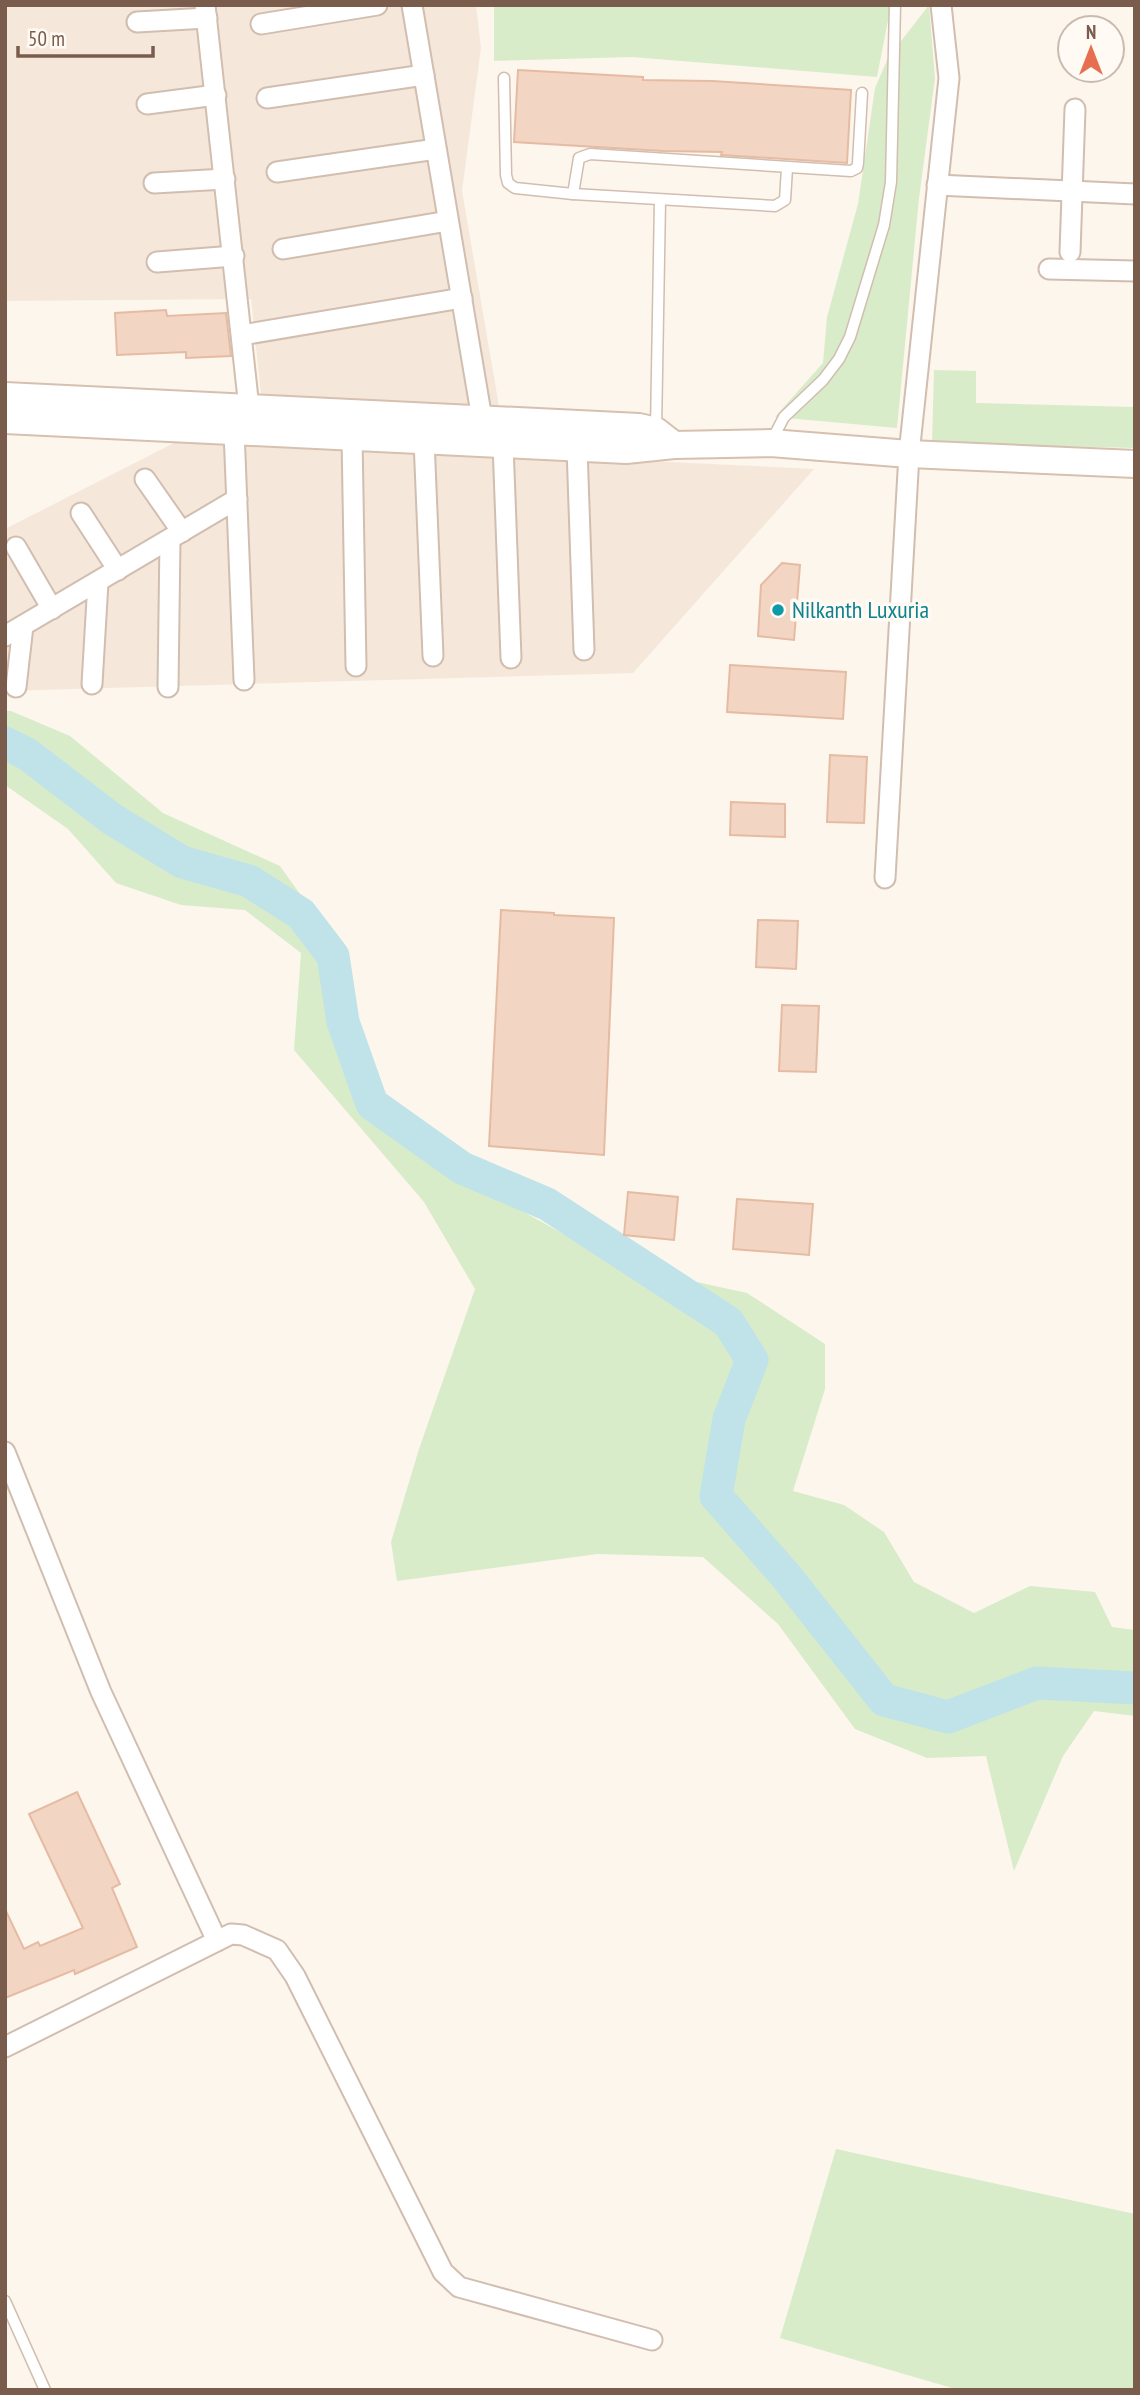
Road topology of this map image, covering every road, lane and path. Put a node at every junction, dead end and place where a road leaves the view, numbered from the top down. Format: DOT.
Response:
graph roads {
  1 [pos="377,5"];
  2 [pos="412,5"];
  3 [pos="895,5"];
  4 [pos="941,5"];
  5 [pos="206,12"];
  6 [pos="137,22"];
  7 [pos="261,24"];
  8 [pos="424,75"];
  9 [pos="504,78"];
  10 [pos="862,93"];
  11 [pos="216,96"];
  12 [pos="267,98"];
  13 [pos="147,104"];
  14 [pos="1074,109"];
  15 [pos="436,149"];
  16 [pos="787,168"];
  17 [pos="277,173"];
  18 [pos="225,179"];
  19 [pos="154,183"];
  20 [pos="937,185"];
  21 [pos="1072,191"];
  22 [pos="573,194"];
  23 [pos="1135,194"];
  24 [pos="660,200"];
  25 [pos="448,221"];
  26 [pos="283,249"];
  27 [pos="1070,252"];
  28 [pos="234,256"];
  29 [pos="157,262"];
  30 [pos="1049,269"];
  31 [pos="1135,271"];
  32 [pos="461,298"];
  33 [pos="242,335"];
  34 [pos="5,396"];
  35 [pos="249,408"];
  36 [pos="482,419"];
  37 [pos="5,420"];
  38 [pos="234,431"];
  39 [pos="352,437"];
  40 [pos="665,438"];
  41 [pos="424,440"];
  42 [pos="771,443"];
  43 [pos="503,444"];
  44 [pos="577,448"];
  45 [pos="909,454"];
  46 [pos="1135,464"];
  47 [pos="145,479"];
  48 [pos="237,499"];
  49 [pos="80,513"];
  50 [pos="176,536"];
  51 [pos="16,547"];
  52 [pos="118,570"];
  53 [pos="98,582"];
  54 [pos="52,608"];
  55 [pos="23,626"];
  56 [pos="5,636"];
  57 [pos="584,650"];
  58 [pos="433,656"];
  59 [pos="511,658"];
  60 [pos="356,666"];
  61 [pos="244,680"];
  62 [pos="92,684"];
  63 [pos="16,687"];
  64 [pos="169,687"];
  65 [pos="886,878"];
  66 [pos="5,1452"];
  67 [pos="217,1941"];
  68 [pos="5,2047"];
  69 [pos="5,2301"];
  70 [pos="652,2340"];
  71 [pos="45,2390"];
  1 -- 7 [label="street"];
  2 -- 8 [label="street"];
  3 -- 42 [label="lane"];
  4 -- 20 [label="street"];
  5 -- 6 [label="street"];
  5 -- 11 [label="street"];
  8 -- 12 [label="street"];
  8 -- 15 [label="street"];
  9 -- 22 [label="lane"];
  10 -- 16 [label="lane"];
  11 -- 13 [label="street"];
  11 -- 18 [label="street"];
  14 -- 21 [label="street"];
  15 -- 17 [label="street"];
  15 -- 25 [label="street"];
  16 -- 22 [label="lane"];
  16 -- 24 [label="lane"];
  18 -- 19 [label="street"];
  18 -- 28 [label="street"];
  20 -- 21 [label="street"];
  20 -- 45 [label="street"];
  21 -- 23 [label="street"];
  21 -- 27 [label="street"];
  22 -- 24 [label="lane"];
  24 -- 40 [label="lane"];
  25 -- 26 [label="street"];
  25 -- 32 [label="street"];
  28 -- 29 [label="street"];
  28 -- 33 [label="street"];
  30 -- 31 [label="street"];
  32 -- 33 [label="street"];
  32 -- 36 [label="street"];
  33 -- 35 [label="street"];
  34 -- 35 [label="street"];
  35 -- 36 [label="street"];
  36 -- 40 [label="street"];
  37 -- 38 [label="street"];
  38 -- 39 [label="street"];
  38 -- 48 [label="street"];
  39 -- 41 [label="street"];
  39 -- 60 [label="street"];
  40 -- 42 [label="street"];
  40 -- 44 [label="street"];
  41 -- 43 [label="street"];
  41 -- 58 [label="street"];
  42 -- 45 [label="street"];
  43 -- 44 [label="street"];
  43 -- 59 [label="street"];
  44 -- 57 [label="street"];
  45 -- 46 [label="street"];
  45 -- 65 [label="street"];
  47 -- 50 [label="street"];
  48 -- 50 [label="street"];
  48 -- 61 [label="street"];
  49 -- 52 [label="street"];
  50 -- 52 [label="street"];
  50 -- 64 [label="street"];
  51 -- 54 [label="street"];
  52 -- 53 [label="street"];
  53 -- 54 [label="street"];
  53 -- 62 [label="street"];
  54 -- 55 [label="street"];
  55 -- 56 [label="street"];
  55 -- 63 [label="street"];
  66 -- 67 [label="street"];
  67 -- 68 [label="street"];
  67 -- 70 [label="street"];
  69 -- 71 [label="lane"];
}
